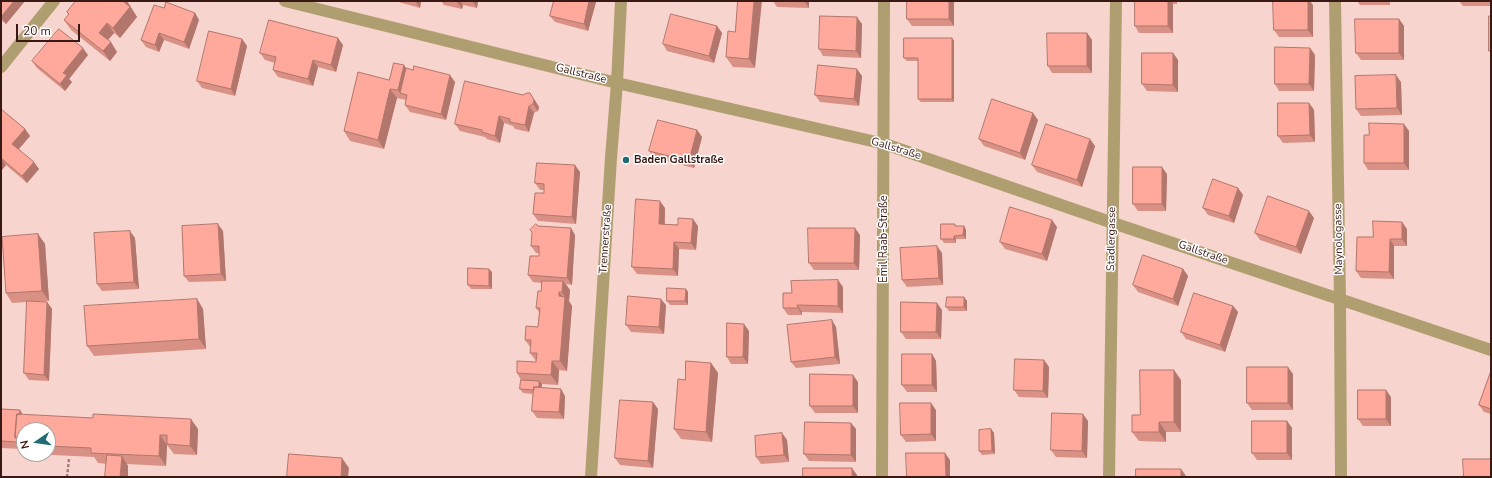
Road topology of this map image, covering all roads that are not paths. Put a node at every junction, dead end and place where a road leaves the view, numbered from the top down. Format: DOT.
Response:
graph roads {
  1 [pos="54,1"];
  2 [pos="285,1"];
  3 [pos="621,1"];
  4 [pos="884,1"];
  5 [pos="1116,1"];
  6 [pos="1335,1"];
  7 [pos="1,67"];
  8 [pos="617,83"];
  9 [pos="884,144"];
  10 [pos="1112,223"];
  11 [pos="1340,300"];
  12 [pos="1491,350"];
  13 [pos="591,477"];
  14 [pos="882,477"];
  15 [pos="1109,477"];
  16 [pos="1341,477"];
  1 -- 7 [label="street"];
  2 -- 8 [label="street, Gallstraße"];
  3 -- 8 [label="street, Trennerstraße"];
  4 -- 9 [label="street, Emil Raab-Straße"];
  5 -- 10 [label="street, Stadlergasse"];
  6 -- 11 [label="street, Maynologasse"];
  8 -- 9 [label="street, Gallstraße"];
  8 -- 13 [label="street, Trennerstraße"];
  9 -- 10 [label="street, Gallstraße"];
  9 -- 14 [label="street, Emil Raab-Straße"];
  10 -- 11 [label="street, Gallstraße"];
  10 -- 15 [label="street, Stadlergasse"];
  11 -- 12 [label="street, Gallstraße"];
  11 -- 16 [label="street, Maynologasse"];
}
